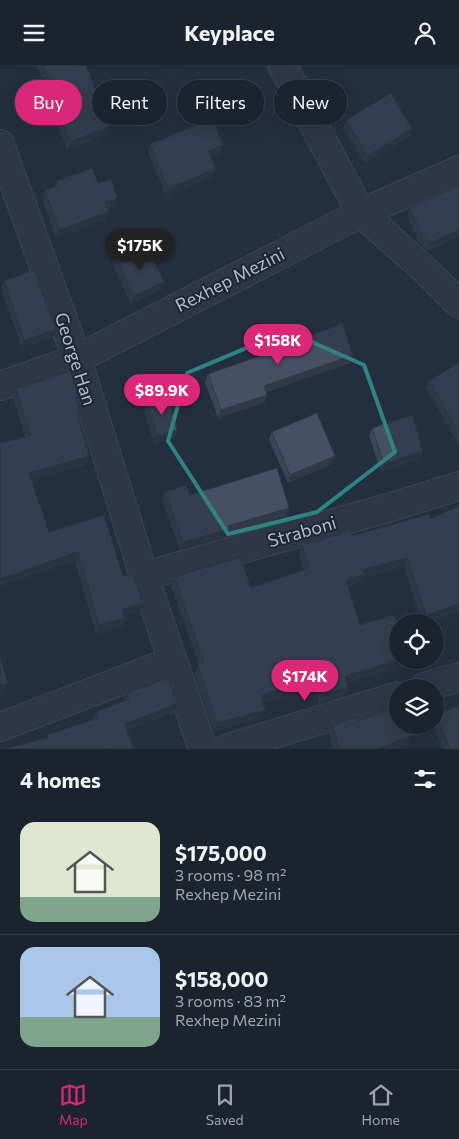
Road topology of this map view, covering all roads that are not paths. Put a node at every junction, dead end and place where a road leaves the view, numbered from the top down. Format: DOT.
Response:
graph roads {
  1 [pos="282,65"];
  2 [pos="0,144"];
  3 [pos="459,170"];
  4 [pos="361,213"];
  5 [pos="459,304"];
  6 [pos="77,359"];
  7 [pos="0,387"];
  8 [pos="459,486"];
  9 [pos="144,576"];
  10 [pos="173,661"];
  11 [pos="459,677"];
  12 [pos="444,681"];
  13 [pos="389,699"];
  14 [pos="0,727"];
  15 [pos="203,749"];
  16 [pos="225,749"];
  1 -- 4 [label="street"];
  2 -- 6 [label="street, George Han"];
  3 -- 4 [label="street, Rexhep Mezini"];
  4 -- 5 [label="street"];
  4 -- 6 [label="street, Rexhep Mezini"];
  6 -- 7 [label="street, Rexhep Mezini"];
  6 -- 9 [label="street, George Han"];
  8 -- 9 [label="street, Straboni"];
  9 -- 10 [label="street, George Han"];
  10 -- 14 [label="street"];
  10 -- 15 [label="street, George Han"];
  11 -- 12 [label="street"];
  13 -- 16 [label="street"];
}
